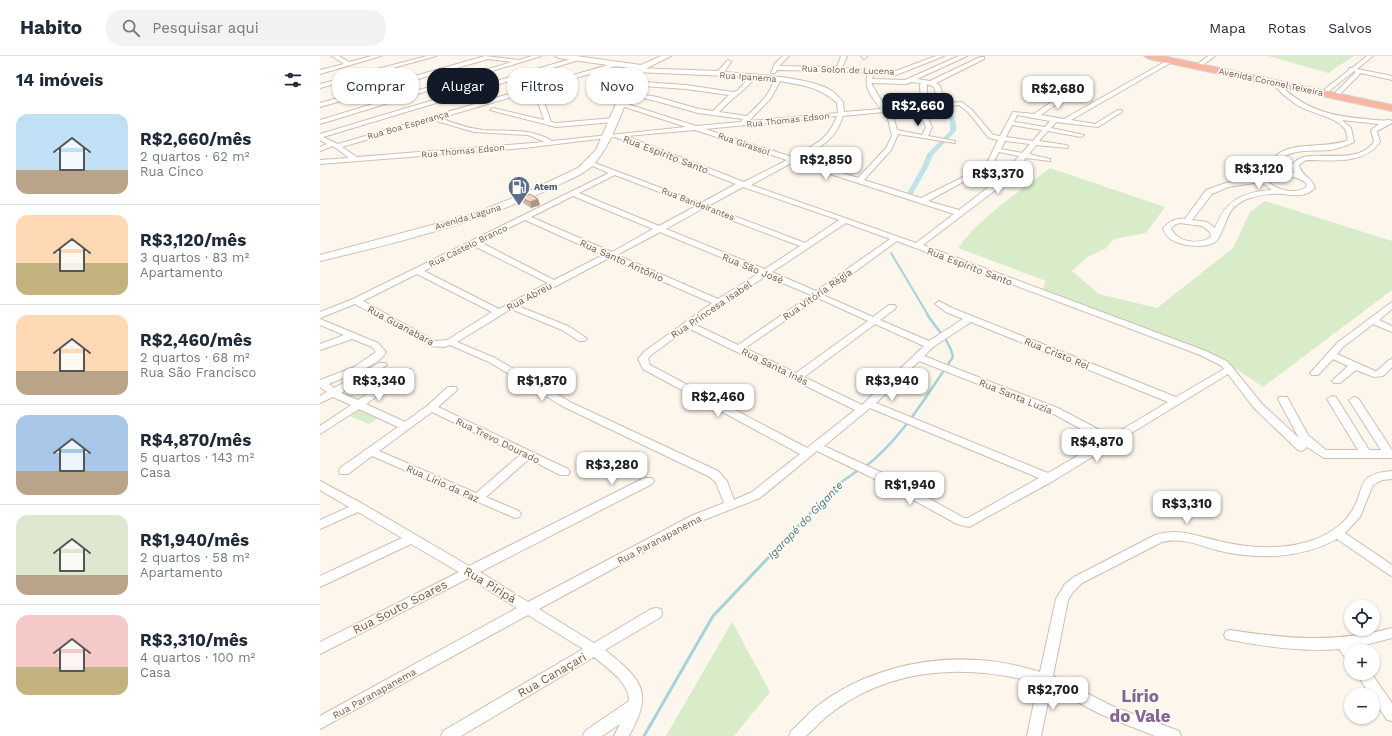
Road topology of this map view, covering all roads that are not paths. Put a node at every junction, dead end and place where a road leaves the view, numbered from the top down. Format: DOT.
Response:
graph roads {
  1 [pos="335,56"];
  2 [pos="378,56"];
  3 [pos="433,56"];
  4 [pos="538,56"];
  5 [pos="559,56"];
  6 [pos="667,56"];
  7 [pos="786,56"];
  8 [pos="844,56"];
  9 [pos="941,56"];
  10 [pos="964,56"];
  11 [pos="1149,56"];
  12 [pos="1212,56"];
  13 [pos="1370,56"];
  14 [pos="982,58"];
  15 [pos="1167,58"];
  16 [pos="577,59"];
  17 [pos="520,62"];
  18 [pos="728,62"];
  19 [pos="348,64"];
  20 [pos="618,64"];
  21 [pos="1201,64"];
  22 [pos="635,68"];
  23 [pos="641,68"];
  24 [pos="776,68"];
  25 [pos="839,69"];
  26 [pos="1351,69"];
  27 [pos="648,70"];
  28 [pos="872,71"];
  29 [pos="1360,71"];
  30 [pos="320,72"];
  31 [pos="719,74"];
  32 [pos="1255,75"];
  33 [pos="754,76"];
  34 [pos="770,77"];
  35 [pos="778,78"];
  36 [pos="1392,78"];
  37 [pos="1088,79"];
  38 [pos="911,80"];
  39 [pos="868,81"];
  40 [pos="928,83"];
  41 [pos="1275,83"];
  42 [pos="648,84"];
  43 [pos="320,86"];
  44 [pos="1327,90"];
  45 [pos="1338,93"];
  46 [pos="733,94"];
  47 [pos="648,97"];
  48 [pos="542,104"];
  49 [pos="621,104"];
  50 [pos="1392,104"];
  51 [pos="320,105"];
  52 [pos="943,105"];
  53 [pos="924,107"];
  54 [pos="1392,108"];
  55 [pos="493,110"];
  56 [pos="1120,110"];
  57 [pos="886,111"];
  58 [pos="714,114"];
  59 [pos="840,114"];
  60 [pos="1037,116"];
  61 [pos="1334,117"];
  62 [pos="434,118"];
  63 [pos="748,118"];
  64 [pos="1055,119"];
  65 [pos="614,120"];
  66 [pos="1067,120"];
  67 [pos="320,122"];
  68 [pos="1391,122"];
  69 [pos="548,123"];
  70 [pos="1010,123"];
  71 [pos="742,124"];
  72 [pos="699,128"];
  73 [pos="1046,129"];
  74 [pos="895,132"];
  75 [pos="611,135"];
  76 [pos="1081,135"];
  77 [pos="320,137"];
  78 [pos="924,137"];
  79 [pos="998,138"];
  80 [pos="550,142"];
  81 [pos="953,142"];
  82 [pos="1036,142"];
  83 [pos="335,145"];
  84 [pos="1066,147"];
  85 [pos="320,149"];
  86 [pos="997,150"];
  87 [pos="1025,156"];
  88 [pos="355,159"];
  89 [pos="793,160"];
  90 [pos="1048,160"];
  91 [pos="320,162"];
  92 [pos="590,163"];
  93 [pos="614,173"];
  94 [pos="1267,176"];
  95 [pos="1301,177"];
  96 [pos="859,181"];
  97 [pos="743,184"];
  98 [pos="1285,192"];
  99 [pos="574,194"];
  100 [pos="922,201"];
  101 [pos="702,205"];
  102 [pos="959,213"];
  103 [pos="526,218"];
  104 [pos="845,220"];
  105 [pos="1188,221"];
  106 [pos="659,230"];
  107 [pos="1216,234"];
  108 [pos="896,238"];
  109 [pos="473,242"];
  110 [pos="806,246"];
  111 [pos="917,246"];
  112 [pos="611,255"];
  113 [pos="320,258"];
  114 [pos="418,271"];
  115 [pos="765,272"];
  116 [pos="554,283"];
  117 [pos="817,295"];
  118 [pos="356,301"];
  119 [pos="719,303"];
  120 [pos="939,304"];
  121 [pos="1392,305"];
  122 [pos="511,306"];
  123 [pos="892,307"];
  124 [pos="500,312"];
  125 [pos="320,315"];
  126 [pos="971,318"];
  127 [pos="875,319"];
  128 [pos="1372,320"];
  129 [pos="320,322"];
  130 [pos="687,324"];
  131 [pos="1392,329"];
  132 [pos="350,336"];
  133 [pos="582,339"];
  134 [pos="450,342"];
  135 [pos="930,345"];
  136 [pos="320,347"];
  137 [pos="738,349"];
  138 [pos="1331,355"];
  139 [pos="918,357"];
  140 [pos="1392,362"];
  141 [pos="382,365"];
  142 [pos="1354,366"];
  143 [pos="1230,369"];
  144 [pos="407,371"];
  145 [pos="1315,373"];
  146 [pos="797,377"];
  147 [pos="1337,381"];
  148 [pos="321,384"];
  149 [pos="452,389"];
  150 [pos="332,392"];
  151 [pos="1283,399"];
  152 [pos="1332,399"];
  153 [pos="320,400"];
  154 [pos="1354,400"];
  155 [pos="1176,401"];
  156 [pos="357,404"];
  157 [pos="865,407"];
  158 [pos="431,408"];
  159 [pos="406,426"];
  160 [pos="320,431"];
  161 [pos="1112,441"];
  162 [pos="1302,447"];
  163 [pos="812,450"];
  164 [pos="372,452"];
  165 [pos="528,454"];
  166 [pos="1366,454"];
  167 [pos="1391,454"];
  168 [pos="344,471"];
  169 [pos="564,472"];
  170 [pos="1392,475"];
  171 [pos="1049,478"];
  172 [pos="648,481"];
  173 [pos="320,485"];
  174 [pos="477,498"];
  175 [pos="731,506"];
  176 [pos="359,508"];
  177 [pos="515,514"];
  178 [pos="320,525"];
  179 [pos="1337,533"];
  180 [pos="411,539"];
  181 [pos="1392,571"];
  182 [pos="469,572"];
  183 [pos="320,582"];
  184 [pos="528,608"];
  185 [pos="656,613"];
  186 [pos="1392,633"];
  187 [pos="1231,635"];
  188 [pos="1342,643"];
  189 [pos="1344,646"];
  190 [pos="320,648"];
  191 [pos="595,650"];
  192 [pos="1046,680"];
  193 [pos="1368,680"];
  194 [pos="635,706"];
  195 [pos="1392,715"];
  196 [pos="320,723"];
  197 [pos="448,736"];
  198 [pos="590,736"];
  199 [pos="621,736"];
  200 [pos="796,736"];
  201 [pos="1034,736"];
  202 [pos="1174,736"];
  1 -- 19 [label="street"];
  2 -- 19 [label="street"];
  3 -- 43 [label="street"];
  4 -- 17 [label="street"];
  5 -- 16 [label="main road"];
  6 -- 23 [label="main road"];
  7 -- 24 [label="street"];
  8 -- 25 [label="street"];
  9 -- 28 [label="street, Rua Solon de Lucena"];
  10 -- 38 [label="street"];
  11 -- 15 [label="highway, Avenida Coronel Teixeira"];
  12 -- 21 [label="street"];
  13 -- 26 [label="street"];
  14 -- 40 [label="street"];
  15 -- 21 [label="highway, Avenida Coronel Teixeira"];
  15 -- 32 [label="highway, Avenida Coronel Teixeira"];
  15 -- 66 [label="street"];
  16 -- 20 [label="main road"];
  16 -- 77 [label="street"];
  17 -- 51 [label="street"];
  17 -- 67 [label="street"];
  18 -- 31 [label="street"];
  19 -- 30 [label="street"];
  20 -- 22 [label="main road"];
  20 -- 62 [label="street, Rua Boa Esperança"];
  21 -- 32 [label="highway, Avenida Coronel Teixeira"];
  24 -- 25 [label="street, Rua Solon de Lucena"];
  24 -- 34 [label="street"];
  25 -- 28 [label="street, Rua Solon de Lucena"];
  26 -- 29 [label="street"];
  26 -- 44 [label="street"];
  27 -- 31 [label="street, Rua Ipanema"];
  28 -- 39 [label="street"];
  29 -- 36 [label="street"];
  29 -- 45 [label="street"];
  31 -- 33 [label="street, Rua Ipanema"];
  32 -- 41 [label="highway, Avenida Coronel Teixeira"];
  32 -- 44 [label="highway, Avenida Coronel Teixeira"];
  33 -- 34 [label="street, Rua Ipanema"];
  33 -- 46 [label="street"];
  34 -- 35 [label="street, Rua Ipanema"];
  35 -- 59 [label="street, Rua Ipanema"];
  35 -- 63 [label="street"];
  37 -- 60 [label="street"];
  38 -- 39 [label="street"];
  38 -- 40 [label="street"];
  39 -- 57 [label="street"];
  40 -- 52 [label="street"];
  40 -- 53 [label="street"];
  41 -- 54 [label="highway, Avenida Coronel Teixeira"];
  41 -- 61 [label="street"];
  42 -- 46 [label="street"];
  44 -- 45 [label="highway, Avenida Coronel Teixeira"];
  45 -- 50 [label="highway, Avenida Coronel Teixeira"];
  46 -- 58 [label="street"];
  47 -- 58 [label="street"];
  48 -- 69 [label="street"];
  49 -- 65 [label="main road, Avenida Laguna"];
  49 -- 72 [label="street, Rua Girassol"];
  52 -- 53 [label="street, Rua Thomas Edson"];
  52 -- 79 [label="street, Rua Thomas Edson"];
  53 -- 57 [label="street, Rua Thomas Edson"];
  53 -- 78 [label="street"];
  55 -- 69 [label="street"];
  56 -- 66 [label="street"];
  57 -- 59 [label="street, Rua Thomas Edson"];
  57 -- 74 [label="street"];
  58 -- 63 [label="street"];
  59 -- 71 [label="street, Rua Thomas Edson"];
  59 -- 89 [label="street"];
  60 -- 64 [label="street"];
  60 -- 70 [label="street"];
  61 -- 68 [label="street"];
  61 -- 94 [label="street"];
  62 -- 80 [label="street"];
  62 -- 83 [label="street, Rua Boa Esperança"];
  63 -- 71 [label="street"];
  64 -- 66 [label="street"];
  64 -- 73 [label="street"];
  65 -- 69 [label="street"];
  65 -- 75 [label="main road, Avenida Laguna"];
  68 -- 95 [label="street"];
  70 -- 73 [label="street"];
  70 -- 79 [label="street"];
  71 -- 72 [label="street, Rua Thomas Edson"];
  72 -- 75 [label="street, Rua Thomas Edson"];
  72 -- 89 [label="street, Rua Girassol"];
  73 -- 76 [label="street"];
  73 -- 82 [label="street"];
  74 -- 78 [label="street"];
  74 -- 96 [label="street"];
  75 -- 80 [label="street, Rua Thomas Edson"];
  75 -- 92 [label="main road, Avenida Laguna"];
  75 -- 97 [label="street, Rua Espírito Santo"];
  77 -- 83 [label="street"];
  78 -- 81 [label="street"];
  79 -- 82 [label="street"];
  79 -- 86 [label="street"];
  80 -- 88 [label="street, Rua Thomas Edson"];
  82 -- 84 [label="street"];
  82 -- 87 [label="street"];
  83 -- 85 [label="street, Rua Boa Esperança"];
  83 -- 88 [label="street"];
  86 -- 87 [label="street"];
  86 -- 100 [label="street"];
  87 -- 90 [label="street"];
  87 -- 102 [label="street"];
  88 -- 91 [label="street, Rua Thomas Edson"];
  89 -- 96 [label="street, Rua Girassol"];
  89 -- 97 [label="street"];
  92 -- 93 [label="street, Rua Bandeirantes"];
  92 -- 113 [label="main road, Avenida Laguna"];
  93 -- 99 [label="street, Rua Castelo Branco"];
  93 -- 101 [label="street, Rua Bandeirantes"];
  94 -- 95 [label="street"];
  94 -- 98 [label="street"];
  94 -- 105 [label="street"];
  95 -- 98 [label="street"];
  96 -- 100 [label="street, Rua Girassol"];
  97 -- 101 [label="street, Rua Abreu"];
  97 -- 104 [label="street, Rua Espírito Santo"];
  98 -- 107 [label="street"];
  99 -- 103 [label="street, Rua Castelo Branco"];
  99 -- 106 [label="street, Rua São José"];
  100 -- 102 [label="street, Rua Girassol"];
  101 -- 106 [label="street, Rua Abreu"];
  101 -- 110 [label="street, Rua Bandeirantes"];
  102 -- 111 [label="street"];
  103 -- 109 [label="street, Rua Castelo Branco"];
  103 -- 112 [label="street, Rua Santo Antônio"];
  104 -- 108 [label="street, Rua Espírito Santo"];
  104 -- 110 [label="street, Rua Princesa Isabel"];
  105 -- 107 [label="street"];
  105 -- 107 [label="street"];
  106 -- 112 [label="street, Rua Abreu"];
  106 -- 115 [label="street, Rua São José"];
  108 -- 111 [label="street, Rua Espírito Santo"];
  108 -- 117 [label="street, Rua Vitória Régia"];
  109 -- 114 [label="street, Rua Castelo Branco"];
  109 -- 116 [label="street"];
  110 -- 115 [label="street, Rua Princesa Isabel"];
  111 -- 143 [label="street, Rua Espírito Santo"];
  112 -- 116 [label="street, Rua Abreu"];
  112 -- 119 [label="street, Rua Santo Antônio"];
  114 -- 118 [label="street, Rua Castelo Branco"];
  114 -- 124 [label="street"];
  115 -- 117 [label="street, Rua São José"];
  115 -- 119 [label="street, Rua Princesa Isabel"];
  116 -- 122 [label="street, Rua Abreu"];
  117 -- 127 [label="street, Rua São José"];
  117 -- 137 [label="street, Rua Vitória Régia"];
  118 -- 125 [label="street, Rua Castelo Branco"];
  118 -- 134 [label="street, Rua Guanabara"];
  119 -- 130 [label="street, Rua Princesa Isabel"];
  120 -- 126 [label="street, Rua Cristo Rei"];
  121 -- 128 [label="street"];
  122 -- 124 [label="street, Rua Abreu"];
  122 -- 133 [label="street"];
  123 -- 127 [label="street"];
  124 -- 134 [label="street, Rua Abreu"];
  126 -- 135 [label="street, Rua Paranapanema"];
  126 -- 155 [label="street, Rua Cristo Rei"];
  127 -- 135 [label="street, Rua São José"];
  127 -- 146 [label="street"];
  128 -- 131 [label="street"];
  128 -- 138 [label="street"];
  129 -- 132 [label="street"];
  130 -- 137 [label="street, Rua Santa Inês"];
  130 -- 163 [label="street, Rua Princesa Isabel"];
  132 -- 136 [label="street"];
  132 -- 148 [label="street"];
  134 -- 175 [label="street, Rua Guanabara"];
  135 -- 139 [label="street, Rua Paranapanema"];
  137 -- 146 [label="street, Rua Santa Inês"];
  138 -- 142 [label="street"];
  138 -- 145 [label="street"];
  139 -- 157 [label="street, Rua Paranapanema"];
  139 -- 161 [label="street, Rua Santa Luzia"];
  140 -- 142 [label="street"];
  141 -- 150 [label="street"];
  142 -- 147 [label="street"];
  143 -- 155 [label="street"];
  143 -- 162 [label="street, Rua Espírito Santo"];
  144 -- 156 [label="street"];
  146 -- 157 [label="street, Rua Santa Inês"];
  148 -- 150 [label="street"];
  149 -- 158 [label="street"];
  150 -- 153 [label="street"];
  150 -- 156 [label="street"];
  151 -- 166 [label="street"];
  152 -- 166 [label="street"];
  154 -- 167 [label="street"];
  155 -- 161 [label="street"];
  156 -- 159 [label="street"];
  156 -- 160 [label="street"];
  157 -- 163 [label="street, Rua Paranapanema"];
  157 -- 171 [label="street, Rua Santa Inês"];
  158 -- 159 [label="street"];
  158 -- 165 [label="street, Rua Trevo Dourado"];
  159 -- 164 [label="street"];
  161 -- 171 [label="street"];
  163 -- 171 [label="street"];
  163 -- 175 [label="street, Rua Paranapanema"];
  164 -- 168 [label="street"];
  164 -- 174 [label="street, Rua Lírio da Paz"];
  165 -- 169 [label="street, Rua Trevo Dourado"];
  165 -- 174 [label="street"];
  166 -- 167 [label="street"];
  170 -- 179 [label="street"];
  172 -- 182 [label="street, Rua Souto Soares"];
  173 -- 176 [label="street, Rua Piripá"];
  174 -- 177 [label="street, Rua Lírio da Paz"];
  175 -- 184 [label="street, Rua Paranapanema"];
  176 -- 178 [label="street"];
  176 -- 180 [label="street, Rua Piripá"];
  179 -- 181 [label="street"];
  179 -- 192 [label="street"];
  180 -- 182 [label="street, Rua Piripá"];
  180 -- 183 [label="street"];
  182 -- 184 [label="street, Rua Piripá"];
  182 -- 190 [label="street, Rua Souto Soares"];
  184 -- 191 [label="street, Rua Piripá"];
  184 -- 196 [label="street, Rua Paranapanema"];
  185 -- 191 [label="street, Rua Canaçari"];
  186 -- 188 [label="street"];
  187 -- 188 [label="street"];
  188 -- 189 [label="street"];
  191 -- 194 [label="street, Rua Piripá"];
  191 -- 197 [label="street, Rua Canaçari"];
  192 -- 200 [label="street"];
  192 -- 201 [label="street"];
  192 -- 202 [label="street"];
  193 -- 195 [label="street"];
  194 -- 198 [label="street"];
  194 -- 199 [label="street"];
}
